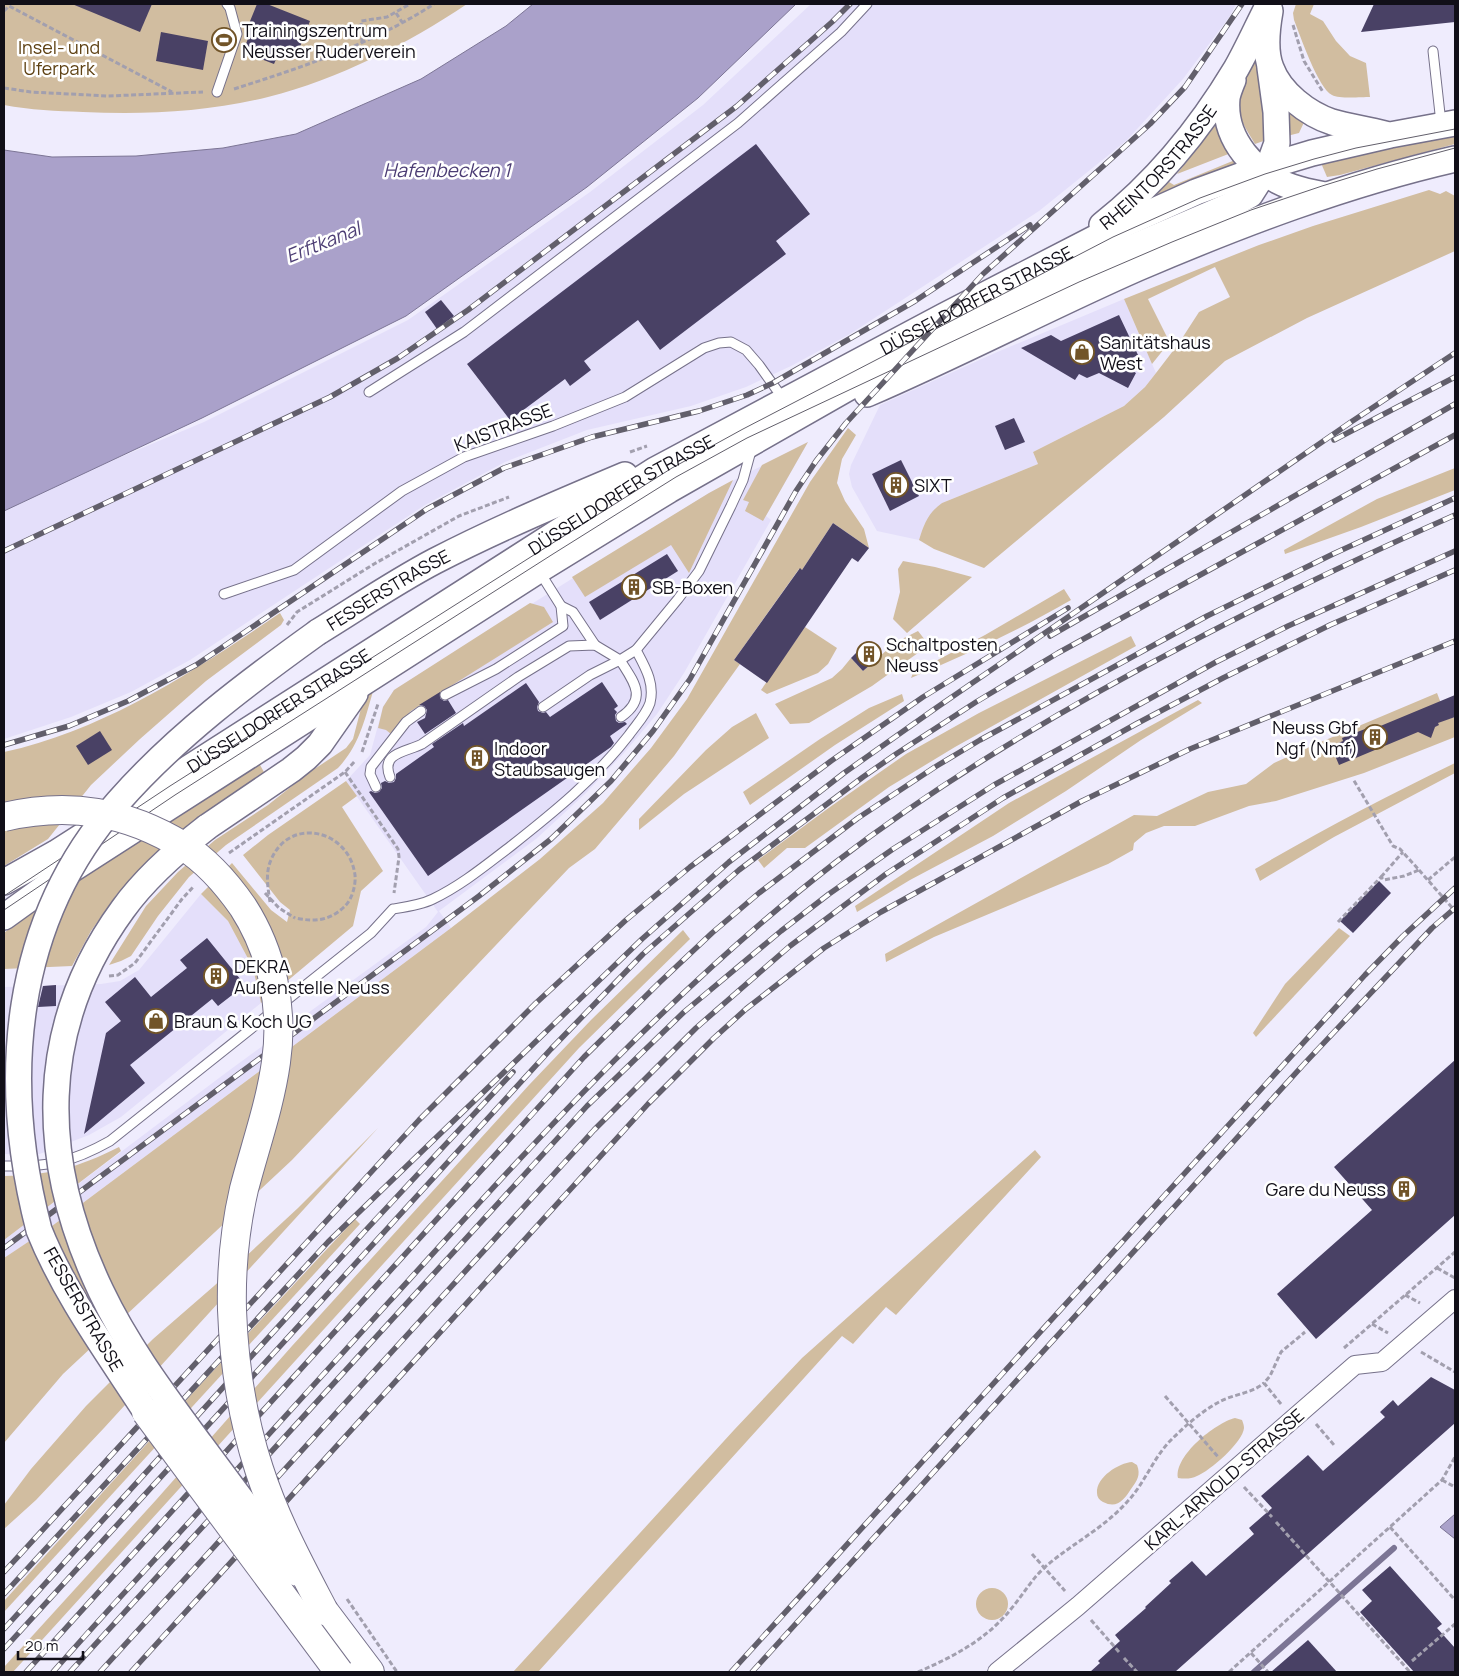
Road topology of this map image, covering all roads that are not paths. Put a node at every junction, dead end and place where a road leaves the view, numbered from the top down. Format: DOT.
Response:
graph roads {
  1 [pos="227,4"];
  2 [pos="867,4"];
  3 [pos="1277,8"];
  4 [pos="1432,51"];
  5 [pos="1236,68"];
  6 [pos="1270,68"];
  7 [pos="217,92"];
  8 [pos="1449,125"];
  9 [pos="1390,135"];
  10 [pos="1455,159"];
  11 [pos="1264,169"];
  12 [pos="1326,195"];
  13 [pos="1067,253"];
  14 [pos="369,392"];
  15 [pos="784,400"];
  16 [pos="715,436"];
  17 [pos="754,442"];
  18 [pos="539,570"];
  19 [pos="224,594"];
  20 [pos="561,606"];
  21 [pos="595,645"];
  22 [pos="636,650"];
  23 [pos="401,659"];
  24 [pos="620,660"];
  25 [pos="445,695"];
  26 [pos="543,707"];
  27 [pos="421,711"];
  28 [pos="621,717"];
  29 [pos="390,777"];
  30 [pos="376,787"];
  31 [pos="4,818"];
  32 [pos="4,882"];
  33 [pos="4,917"];
  34 [pos="4,1166"];
  35 [pos="1455,1299"];
  36 [pos="146,1412"];
  37 [pos="334,1604"];
  38 [pos="339,1672"];
  39 [pos="370,1672"];
  40 [pos="997,1672"];
  1 -- 7 [label="lane"];
  2 -- 14 [label="lane"];
  3 -- 5 [label="main road, RHEINTORSTRASSE"];
  3 -- 6 [label="main road"];
  4 -- 8 [label="lane"];
  5 -- 11 [label="main road, RHEINTORSTRASSE"];
  5 -- 13 [label="main road, RHEINTORSTRASSE"];
  6 -- 9 [label="main road"];
  6 -- 11 [label="main road, DÜSSELDORFER STRASSE"];
  8 -- 9 [label="main road, DÜSSELDORFER STRASSE"];
  9 -- 11 [label="main road, DÜSSELDORFER STRASSE"];
  10 -- 12 [label="main road, DÜSSELDORFER STRASSE"];
  11 -- 12 [label="main road, RHEINTORSTRASSE"];
  11 -- 13 [label="main road, DÜSSELDORFER STRASSE"];
  11 -- 17 [label="main road, DÜSSELDORFER STRASSE"];
  12 -- 17 [label="main road, DÜSSELDORFER STRASSE"];
  13 -- 15 [label="main road, DÜSSELDORFER STRASSE"];
  15 -- 16 [label="main road, DÜSSELDORFER STRASSE"];
  15 -- 19 [label="lane, KAISTRASSE"];
  16 -- 32 [label="main road, DÜSSELDORFER STRASSE"];
  16 -- 36 [label="main road, FESSERSTRASSE, bridge"];
  17 -- 18 [label="main road, DÜSSELDORFER STRASSE"];
  17 -- 22 [label="lane"];
  18 -- 20 [label="lane"];
  18 -- 23 [label="main road, DÜSSELDORFER STRASSE"];
  20 -- 21 [label="lane"];
  20 -- 25 [label="lane"];
  21 -- 24 [label="lane"];
  21 -- 29 [label="lane"];
  22 -- 24 [label="lane"];
  22 -- 34 [label="lane"];
  23 -- 33 [label="main road, DÜSSELDORFER STRASSE"];
  23 -- 37 [label="main road, FESSERSTRASSE, bridge"];
  24 -- 26 [label="lane"];
  24 -- 28 [label="lane"];
  27 -- 30 [label="lane"];
  31 -- 37 [label="main road, FESSERSTRASSE, bridge"];
  35 -- 40 [label="street, KARL-ARNOLD-STRASSE"];
  36 -- 38 [label="main road, FESSERSTRASSE, bridge"];
  37 -- 39 [label="main road, FESSERSTRASSE"];
}
